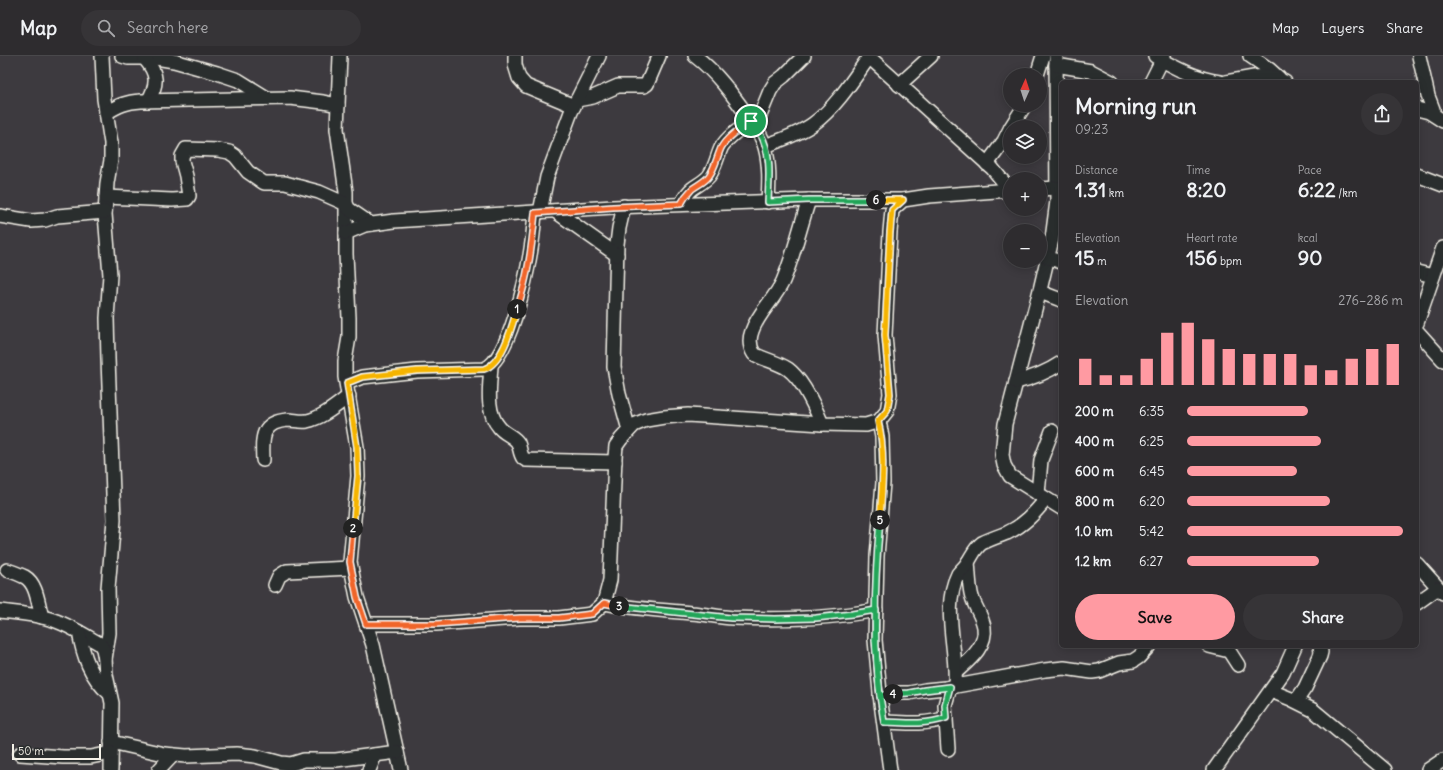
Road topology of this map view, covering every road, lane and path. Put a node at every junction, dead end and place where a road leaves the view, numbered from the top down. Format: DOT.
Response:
graph roads {
  1 [pos="102,56"];
  2 [pos="122,56"];
  3 [pos="340,56"];
  4 [pos="515,56"];
  5 [pos="599,56"];
  6 [pos="658,56"];
  7 [pos="695,56"];
  8 [pos="804,56"];
  9 [pos="869,56"];
  10 [pos="931,56"];
  11 [pos="1043,56"];
  12 [pos="1250,56"];
  13 [pos="1419,56"];
  14 [pos="1161,57"];
  15 [pos="145,59"];
  16 [pos="1056,60"];
  17 [pos="1039,68"];
  18 [pos="1096,78"];
  19 [pos="1152,80"];
  20 [pos="1208,80"];
  21 [pos="1237,80"];
  22 [pos="1280,80"];
  23 [pos="1282,80"];
  24 [pos="899,85"];
  25 [pos="267,98"];
  26 [pos="148,101"];
  27 [pos="576,103"];
  28 [pos="338,105"];
  29 [pos="1429,109"];
  30 [pos="106,113"];
  31 [pos="1443,120"];
  32 [pos="752,123"];
  33 [pos="1003,142"];
  34 [pos="765,146"];
  35 [pos="987,164"];
  36 [pos="1059,174"];
  37 [pos="1419,176"];
  38 [pos="1003,182"];
  39 [pos="1047,183"];
  40 [pos="1443,185"];
  41 [pos="1003,191"];
  42 [pos="106,197"];
  43 [pos="809,200"];
  44 [pos="903,200"];
  45 [pos="768,202"];
  46 [pos="346,204"];
  47 [pos="681,204"];
  48 [pos="624,206"];
  49 [pos="555,211"];
  50 [pos="105,212"];
  51 [pos="537,212"];
  52 [pos="1058,212"];
  53 [pos="0,216"];
  54 [pos="371,224"];
  55 [pos="346,233"];
  56 [pos="1443,248"];
  57 [pos="617,255"];
  58 [pos="1047,257"];
  59 [pos="1059,261"];
  60 [pos="1045,268"];
  61 [pos="1419,272"];
  62 [pos="1433,276"];
  63 [pos="1040,292"];
  64 [pos="1059,299"];
  65 [pos="1419,317"];
  66 [pos="1419,333"];
  67 [pos="1443,360"];
  68 [pos="1059,364"];
  69 [pos="491,366"];
  70 [pos="1016,382"];
  71 [pos="348,389"];
  72 [pos="878,421"];
  73 [pos="822,424"];
  74 [pos="629,430"];
  75 [pos="1052,431"];
  76 [pos="263,460"];
  77 [pos="615,462"];
  78 [pos="1042,496"];
  79 [pos="1059,507"];
  80 [pos="968,562"];
  81 [pos="1419,566"];
  82 [pos="351,568"];
  83 [pos="7,570"];
  84 [pos="275,585"];
  85 [pos="1440,590"];
  86 [pos="1419,601"];
  87 [pos="604,603"];
  88 [pos="876,610"];
  89 [pos="0,611"];
  90 [pos="42,617"];
  91 [pos="366,624"];
  92 [pos="79,632"];
  93 [pos="1147,648"];
  94 [pos="1217,648"];
  95 [pos="1294,648"];
  96 [pos="1322,648"];
  97 [pos="105,659"];
  98 [pos="1238,665"];
  99 [pos="956,672"];
  100 [pos="952,686"];
  101 [pos="1271,691"];
  102 [pos="110,692"];
  103 [pos="880,696"];
  104 [pos="1296,701"];
  105 [pos="946,718"];
  106 [pos="884,722"];
  107 [pos="111,747"];
  108 [pos="948,749"];
  109 [pos="397,752"];
  110 [pos="20,754"];
  111 [pos="173,755"];
  112 [pos="375,755"];
  113 [pos="1443,760"];
  114 [pos="111,770"];
  115 [pos="159,770"];
  116 [pos="370,770"];
  117 [pos="401,770"];
  118 [pos="890,770"];
  119 [pos="1214,770"];
  120 [pos="1385,770"];
  121 [pos="1428,770"];
  1 -- 30 [label="street"];
  2 -- 15 [label="street"];
  3 -- 28 [label="street"];
  4 -- 27 [label="street"];
  5 -- 27 [label="street"];
  6 -- 27 [label="street"];
  7 -- 32 [label="street"];
  8 -- 32 [label="street"];
  9 -- 24 [label="street"];
  9 -- 34 [label="street"];
  10 -- 24 [label="street"];
  11 -- 17 [label="street"];
  12 -- 23 [label="street"];
  13 -- 29 [label="street"];
  14 -- 19 [label="street"];
  14 -- 20 [label="street"];
  15 -- 25 [label="street"];
  15 -- 26 [label="street"];
  16 -- 18 [label="street"];
  16 -- 36 [label="street"];
  21 -- 22 [label="street"];
  24 -- 35 [label="street"];
  25 -- 26 [label="street"];
  25 -- 28 [label="street"];
  26 -- 30 [label="street"];
  27 -- 51 [label="street"];
  28 -- 46 [label="street"];
  29 -- 31 [label="street"];
  30 -- 42 [label="street"];
  32 -- 34 [label="street"];
  32 -- 47 [label="street"];
  33 -- 35 [label="street"];
  34 -- 45 [label="street"];
  35 -- 38 [label="street"];
  36 -- 39 [label="street"];
  36 -- 52 [label="street"];
  37 -- 40 [label="street"];
  41 -- 44 [label="street"];
  42 -- 46 [label="street"];
  42 -- 50 [label="street"];
  43 -- 44 [label="street"];
  43 -- 45 [label="street"];
  43 -- 73 [label="street"];
  44 -- 72 [label="street"];
  45 -- 47 [label="street"];
  46 -- 54 [label="street"];
  46 -- 55 [label="street"];
  47 -- 48 [label="street"];
  48 -- 49 [label="street"];
  48 -- 57 [label="street"];
  49 -- 51 [label="street"];
  49 -- 57 [label="street"];
  50 -- 53 [label="street"];
  50 -- 97 [label="street"];
  51 -- 54 [label="street"];
  51 -- 69 [label="street"];
  52 -- 58 [label="street"];
  54 -- 55 [label="street"];
  55 -- 71 [label="street"];
  56 -- 62 [label="street"];
  57 -- 74 [label="street"];
  58 -- 59 [label="street"];
  60 -- 63 [label="street"];
  61 -- 62 [label="street"];
  62 -- 65 [label="street"];
  63 -- 64 [label="street"];
  63 -- 70 [label="street"];
  66 -- 67 [label="street"];
  68 -- 70 [label="street"];
  69 -- 71 [label="street"];
  69 -- 77 [label="street"];
  70 -- 78 [label="street"];
  71 -- 76 [label="street"];
  71 -- 82 [label="street"];
  72 -- 73 [label="street"];
  72 -- 88 [label="street"];
  73 -- 74 [label="street"];
  74 -- 77 [label="street"];
  75 -- 78 [label="street"];
  77 -- 87 [label="street"];
  78 -- 79 [label="street"];
  78 -- 80 [label="street"];
  80 -- 99 [label="street"];
  80 -- 99 [label="street"];
  81 -- 85 [label="street"];
  82 -- 84 [label="street"];
  82 -- 91 [label="street"];
  83 -- 90 [label="street"];
  85 -- 86 [label="street"];
  87 -- 88 [label="street"];
  87 -- 91 [label="street"];
  88 -- 103 [label="street"];
  89 -- 90 [label="street"];
  90 -- 92 [label="street"];
  91 -- 109 [label="street"];
  92 -- 97 [label="street"];
  92 -- 102 [label="street"];
  93 -- 100 [label="street"];
  94 -- 98 [label="street"];
  95 -- 101 [label="street"];
  96 -- 104 [label="street"];
  97 -- 102 [label="street"];
  99 -- 100 [label="street"];
  100 -- 103 [label="street"];
  100 -- 105 [label="street"];
  101 -- 104 [label="street"];
  101 -- 119 [label="street"];
  102 -- 107 [label="street"];
  103 -- 106 [label="street"];
  104 -- 120 [label="street"];
  105 -- 106 [label="street"];
  105 -- 108 [label="street"];
  106 -- 118 [label="street"];
  107 -- 110 [label="street"];
  107 -- 111 [label="street"];
  107 -- 114 [label="street"];
  109 -- 112 [label="street"];
  109 -- 117 [label="street"];
  111 -- 112 [label="street"];
  111 -- 115 [label="street"];
  112 -- 116 [label="street"];
  113 -- 121 [label="street"];
}
